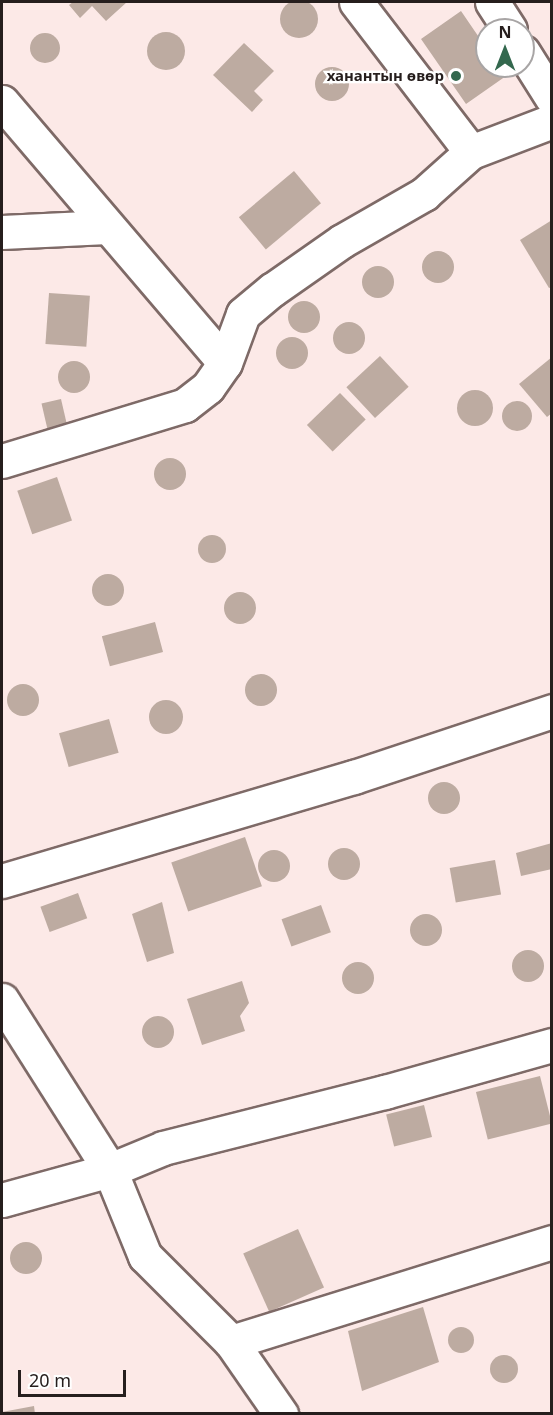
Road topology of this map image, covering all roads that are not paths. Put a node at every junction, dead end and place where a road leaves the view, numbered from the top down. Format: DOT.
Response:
graph roads {
  1 [pos="356,2"];
  2 [pos="492,2"];
  3 [pos="502,18"];
  4 [pos="535,71"];
  5 [pos="552,98"];
  6 [pos="2,102"];
  7 [pos="552,121"];
  8 [pos="471,152"];
  9 [pos="107,227"];
  10 [pos="2,232"];
  11 [pos="225,363"];
  12 [pos="2,461"];
  13 [pos="552,711"];
  14 [pos="2,881"];
  15 [pos="2,1000"];
  16 [pos="552,1045"];
  17 [pos="110,1170"];
  18 [pos="2,1200"];
  19 [pos="552,1242"];
  20 [pos="231,1342"];
  21 [pos="281,1413"];
  1 -- 8 [label="street"];
  2 -- 3 [label="street"];
  4 -- 5 [label="street"];
  6 -- 9 [label="street"];
  7 -- 8 [label="street"];
  8 -- 11 [label="street"];
  9 -- 10 [label="street"];
  9 -- 11 [label="street"];
  11 -- 12 [label="street"];
  13 -- 14 [label="street"];
  15 -- 17 [label="street"];
  16 -- 17 [label="street"];
  17 -- 18 [label="street"];
  17 -- 20 [label="street"];
  19 -- 20 [label="street"];
  20 -- 21 [label="street"];
}
